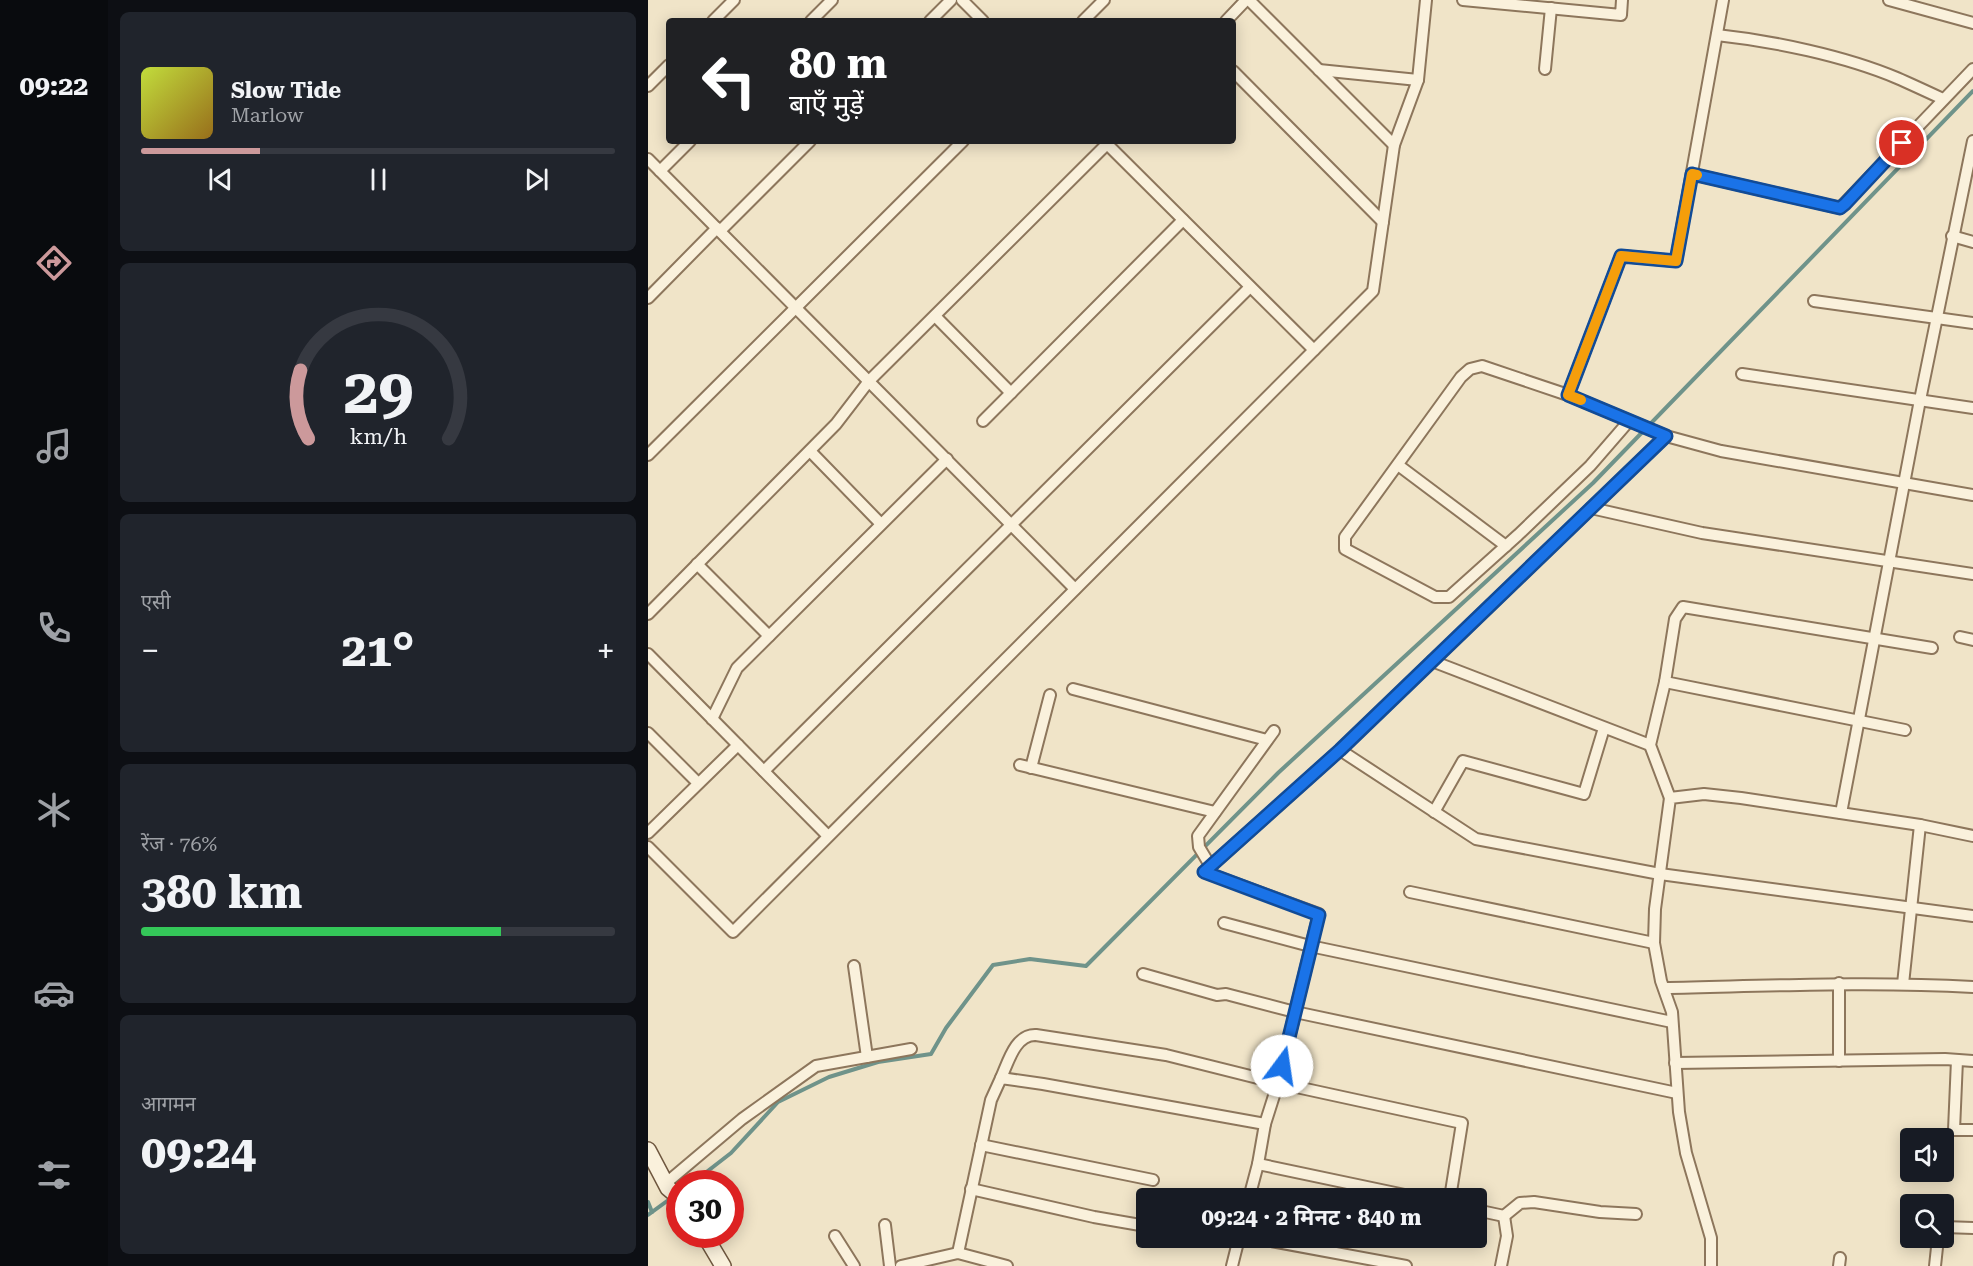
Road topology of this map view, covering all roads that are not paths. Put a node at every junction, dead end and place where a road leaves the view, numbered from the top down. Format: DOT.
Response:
graph roads {
  1 [pos="734,0"];
  2 [pos="832,0"];
  3 [pos="951,0"];
  4 [pos="962,0"];
  5 [pos="1104,0"];
  6 [pos="1248,0"];
  7 [pos="1426,0"];
  8 [pos="1463,0"];
  9 [pos="1622,0"];
  10 [pos="1723,0"];
  11 [pos="1889,0"];
  12 [pos="1551,8"];
  13 [pos="716,18"];
  14 [pos="814,18"];
  15 [pos="933,18"];
  16 [pos="980,18"];
  17 [pos="1086,18"];
  18 [pos="1229,18"];
  19 [pos="1973,23"];
  20 [pos="1717,35"];
  21 [pos="666,68"];
  22 [pos="1545,69"];
  23 [pos="1973,69"];
  24 [pos="1319,70"];
  25 [pos="1236,74"];
  26 [pos="1418,80"];
  27 [pos="648,86"];
  28 [pos="1943,99"];
  29 [pos="1973,141"];
  30 [pos="687,144"];
  31 [pos="807,144"];
  32 [pos="960,144"];
  33 [pos="1105,144"];
  34 [pos="1109,144"];
  35 [pos="1394,145"];
  36 [pos="648,159"];
  37 [pos="660,171"];
  38 [pos="1692,174"];
  39 [pos="1183,220"];
  40 [pos="1383,222"];
  41 [pos="718,229"];
  42 [pos="1952,236"];
  43 [pos="1973,243"];
  44 [pos="1250,287"];
  45 [pos="649,295"];
  46 [pos="1814,301"];
  47 [pos="796,308"];
  48 [pos="935,316"];
  49 [pos="1936,318"];
  50 [pos="1973,323"];
  51 [pos="1314,350"];
  52 [pos="1742,374"];
  53 [pos="869,381"];
  54 [pos="1011,393"];
  55 [pos="1568,395"];
  56 [pos="1920,400"];
  57 [pos="1973,408"];
  58 [pos="983,421"];
  59 [pos="1634,423"];
  60 [pos="1666,436"];
  61 [pos="810,451"];
  62 [pos="648,455"];
  63 [pos="946,459"];
  64 [pos="1398,465"];
  65 [pos="1905,482"];
  66 [pos="1973,495"];
  67 [pos="1591,508"];
  68 [pos="882,524"];
  69 [pos="1011,524"];
  70 [pos="1506,546"];
  71 [pos="1889,562"];
  72 [pos="697,564"];
  73 [pos="1973,574"];
  74 [pos="1075,589"];
  75 [pos="648,614"];
  76 [pos="769,636"];
  77 [pos="1960,638"];
  78 [pos="1874,639"];
  79 [pos="1973,640"];
  80 [pos="1932,648"];
  81 [pos="648,654"];
  82 [pos="1432,661"];
  83 [pos="1665,682"];
  84 [pos="1073,688"];
  85 [pos="1050,696"];
  86 [pos="712,719"];
  87 [pos="1859,720"];
  88 [pos="1604,728"];
  89 [pos="1905,730"];
  90 [pos="648,733"];
  91 [pos="738,745"];
  92 [pos="1650,745"];
  93 [pos="1340,750"];
  94 [pos="764,771"];
  95 [pos="698,783"];
  96 [pos="1670,798"];
  97 [pos="1215,812"];
  98 [pos="1434,812"];
  99 [pos="1841,813"];
  100 [pos="1920,825"];
  101 [pos="648,833"];
  102 [pos="828,836"];
  103 [pos="1973,836"];
  104 [pos="648,847"];
  105 [pos="1210,867"];
  106 [pos="1660,874"];
  107 [pos="1410,892"];
  108 [pos="1911,908"];
  109 [pos="1973,916"];
  110 [pos="1224,924"];
  111 [pos="1654,943"];
  112 [pos="1310,946"];
  113 [pos="854,966"];
  114 [pos="1143,974"];
  115 [pos="1839,984"];
  116 [pos="1903,984"];
  117 [pos="1973,987"];
  118 [pos="1664,988"];
  119 [pos="1295,1012"];
  120 [pos="1672,1022"];
  121 [pos="911,1048"];
  122 [pos="867,1057"];
  123 [pos="1957,1060"];
  124 [pos="1839,1061"];
  125 [pos="1973,1061"];
  126 [pos="1675,1063"];
  127 [pos="1001,1078"];
  128 [pos="1278,1083"];
  129 [pos="1677,1093"];
  130 [pos="1265,1124"];
  131 [pos="1973,1130"];
  132 [pos="981,1145"];
  133 [pos="649,1155"];
  134 [pos="1258,1164"];
  135 [pos="691,1170"];
  136 [pos="1153,1180"];
  137 [pos="666,1182"];
  138 [pos="1252,1188"];
  139 [pos="1372,1188"];
  140 [pos="1452,1188"];
  141 [pos="971,1189"];
  142 [pos="1487,1212"];
  143 [pos="1636,1214"];
  144 [pos="1504,1216"];
  145 [pos="1136,1224"];
  146 [pos="885,1225"];
  147 [pos="1954,1227"];
  148 [pos="1973,1228"];
  149 [pos="836,1236"];
  150 [pos="710,1248"];
  151 [pos="1236,1248"];
  152 [pos="1309,1248"];
  153 [pos="1937,1248"];
  154 [pos="958,1253"];
  155 [pos="717,1264"];
  156 [pos="854,1266"];
  157 [pos="890,1266"];
  158 [pos="901,1266"];
  159 [pos="1008,1266"];
  160 [pos="1232,1266"];
  161 [pos="1406,1266"];
  162 [pos="1501,1266"];
  163 [pos="1711,1266"];
  164 [pos="1935,1266"];
  1 -- 13 [label="street"];
  2 -- 14 [label="street"];
  3 -- 15 [label="street"];
  4 -- 16 [label="street"];
  5 -- 17 [label="street"];
  6 -- 18 [label="street"];
  6 -- 24 [label="street"];
  7 -- 26 [label="street"];
  8 -- 12 [label="street"];
  9 -- 12 [label="street"];
  10 -- 20 [label="street"];
  11 -- 19 [label="street"];
  12 -- 22 [label="street"];
  20 -- 28 [label="street"];
  20 -- 38 [label="street"];
  21 -- 27 [label="street"];
  23 -- 28 [label="street"];
  24 -- 26 [label="street"];
  24 -- 35 [label="street"];
  25 -- 40 [label="street"];
  26 -- 35 [label="street"];
  28 -- 38 [label="street"];
  29 -- 42 [label="street"];
  30 -- 37 [label="street"];
  31 -- 41 [label="street"];
  32 -- 47 [label="street"];
  33 -- 48 [label="street"];
  34 -- 39 [label="street"];
  35 -- 40 [label="street"];
  36 -- 37 [label="street"];
  37 -- 41 [label="street"];
  38 -- 55 [label="street"];
  39 -- 44 [label="street"];
  39 -- 54 [label="street"];
  40 -- 51 [label="street"];
  41 -- 45 [label="street"];
  41 -- 47 [label="street"];
  42 -- 43 [label="street"];
  42 -- 49 [label="street"];
  44 -- 51 [label="street"];
  44 -- 69 [label="street"];
  46 -- 49 [label="street"];
  47 -- 53 [label="street"];
  47 -- 62 [label="street"];
  48 -- 53 [label="street"];
  48 -- 54 [label="street"];
  49 -- 50 [label="street"];
  49 -- 56 [label="street"];
  51 -- 74 [label="street"];
  52 -- 56 [label="street"];
  53 -- 61 [label="street"];
  53 -- 63 [label="street"];
  54 -- 58 [label="street"];
  55 -- 59 [label="street"];
  55 -- 64 [label="street"];
  56 -- 57 [label="street"];
  56 -- 65 [label="street"];
  59 -- 60 [label="street"];
  59 -- 70 [label="street"];
  60 -- 65 [label="street"];
  60 -- 67 [label="street"];
  61 -- 68 [label="street"];
  61 -- 72 [label="street"];
  63 -- 68 [label="street"];
  63 -- 69 [label="street"];
  64 -- 70 [label="street"];
  64 -- 70 [label="street"];
  65 -- 66 [label="street"];
  65 -- 71 [label="street"];
  67 -- 71 [label="street"];
  67 -- 82 [label="street"];
  68 -- 76 [label="street"];
  69 -- 74 [label="street"];
  69 -- 94 [label="street"];
  71 -- 73 [label="street"];
  71 -- 78 [label="street"];
  72 -- 75 [label="street"];
  72 -- 76 [label="street"];
  74 -- 102 [label="street"];
  76 -- 86 [label="street"];
  77 -- 79 [label="street"];
  78 -- 80 [label="street"];
  78 -- 83 [label="street"];
  78 -- 87 [label="street"];
  81 -- 86 [label="street"];
  82 -- 88 [label="street"];
  82 -- 93 [label="street"];
  83 -- 87 [label="street"];
  83 -- 92 [label="street"];
  84 -- 97 [label="street"];
  85 -- 97 [label="street"];
  86 -- 91 [label="street"];
  87 -- 89 [label="street"];
  87 -- 99 [label="street"];
  88 -- 92 [label="street"];
  88 -- 98 [label="street"];
  90 -- 95 [label="street"];
  91 -- 94 [label="street"];
  91 -- 95 [label="street"];
  92 -- 96 [label="street"];
  93 -- 98 [label="street"];
  93 -- 105 [label="street"];
  94 -- 102 [label="street"];
  95 -- 101 [label="street"];
  96 -- 99 [label="street"];
  96 -- 106 [label="street"];
  97 -- 105 [label="street"];
  98 -- 106 [label="street"];
  99 -- 100 [label="street"];
  100 -- 103 [label="street"];
  100 -- 108 [label="street"];
  102 -- 104 [label="street"];
  105 -- 112 [label="street"];
  106 -- 108 [label="street"];
  106 -- 111 [label="street"];
  107 -- 111 [label="street"];
  108 -- 109 [label="street"];
  108 -- 116 [label="street"];
  110 -- 112 [label="street"];
  111 -- 118 [label="street"];
  112 -- 119 [label="street"];
  112 -- 120 [label="street"];
  113 -- 122 [label="street"];
  114 -- 119 [label="street"];
  115 -- 116 [label="street"];
  115 -- 118 [label="street"];
  115 -- 124 [label="street"];
  116 -- 117 [label="street"];
  118 -- 120 [label="street"];
  119 -- 128 [label="street"];
  119 -- 129 [label="street"];
  120 -- 126 [label="street"];
  121 -- 122 [label="street"];
  122 -- 135 [label="street"];
  123 -- 124 [label="street"];
  123 -- 125 [label="street"];
  123 -- 131 [label="street"];
  124 -- 126 [label="street"];
  126 -- 129 [label="street"];
  127 -- 128 [label="street"];
  127 -- 130 [label="street"];
  127 -- 132 [label="street"];
  128 -- 130 [label="street"];
  128 -- 140 [label="street"];
  129 -- 163 [label="street"];
  130 -- 134 [label="street"];
  132 -- 136 [label="street"];
  132 -- 141 [label="street"];
  133 -- 137 [label="street"];
  134 -- 138 [label="street"];
  134 -- 139 [label="street"];
  141 -- 145 [label="street"];
  141 -- 154 [label="street"];
  142 -- 144 [label="street"];
  143 -- 144 [label="street"];
  144 -- 162 [label="street"];
  146 -- 157 [label="street"];
  147 -- 148 [label="street"];
  149 -- 156 [label="street"];
  150 -- 155 [label="street"];
  151 -- 160 [label="street"];
  152 -- 161 [label="street"];
  153 -- 164 [label="street"];
  154 -- 158 [label="street"];
  154 -- 159 [label="street"];
}
